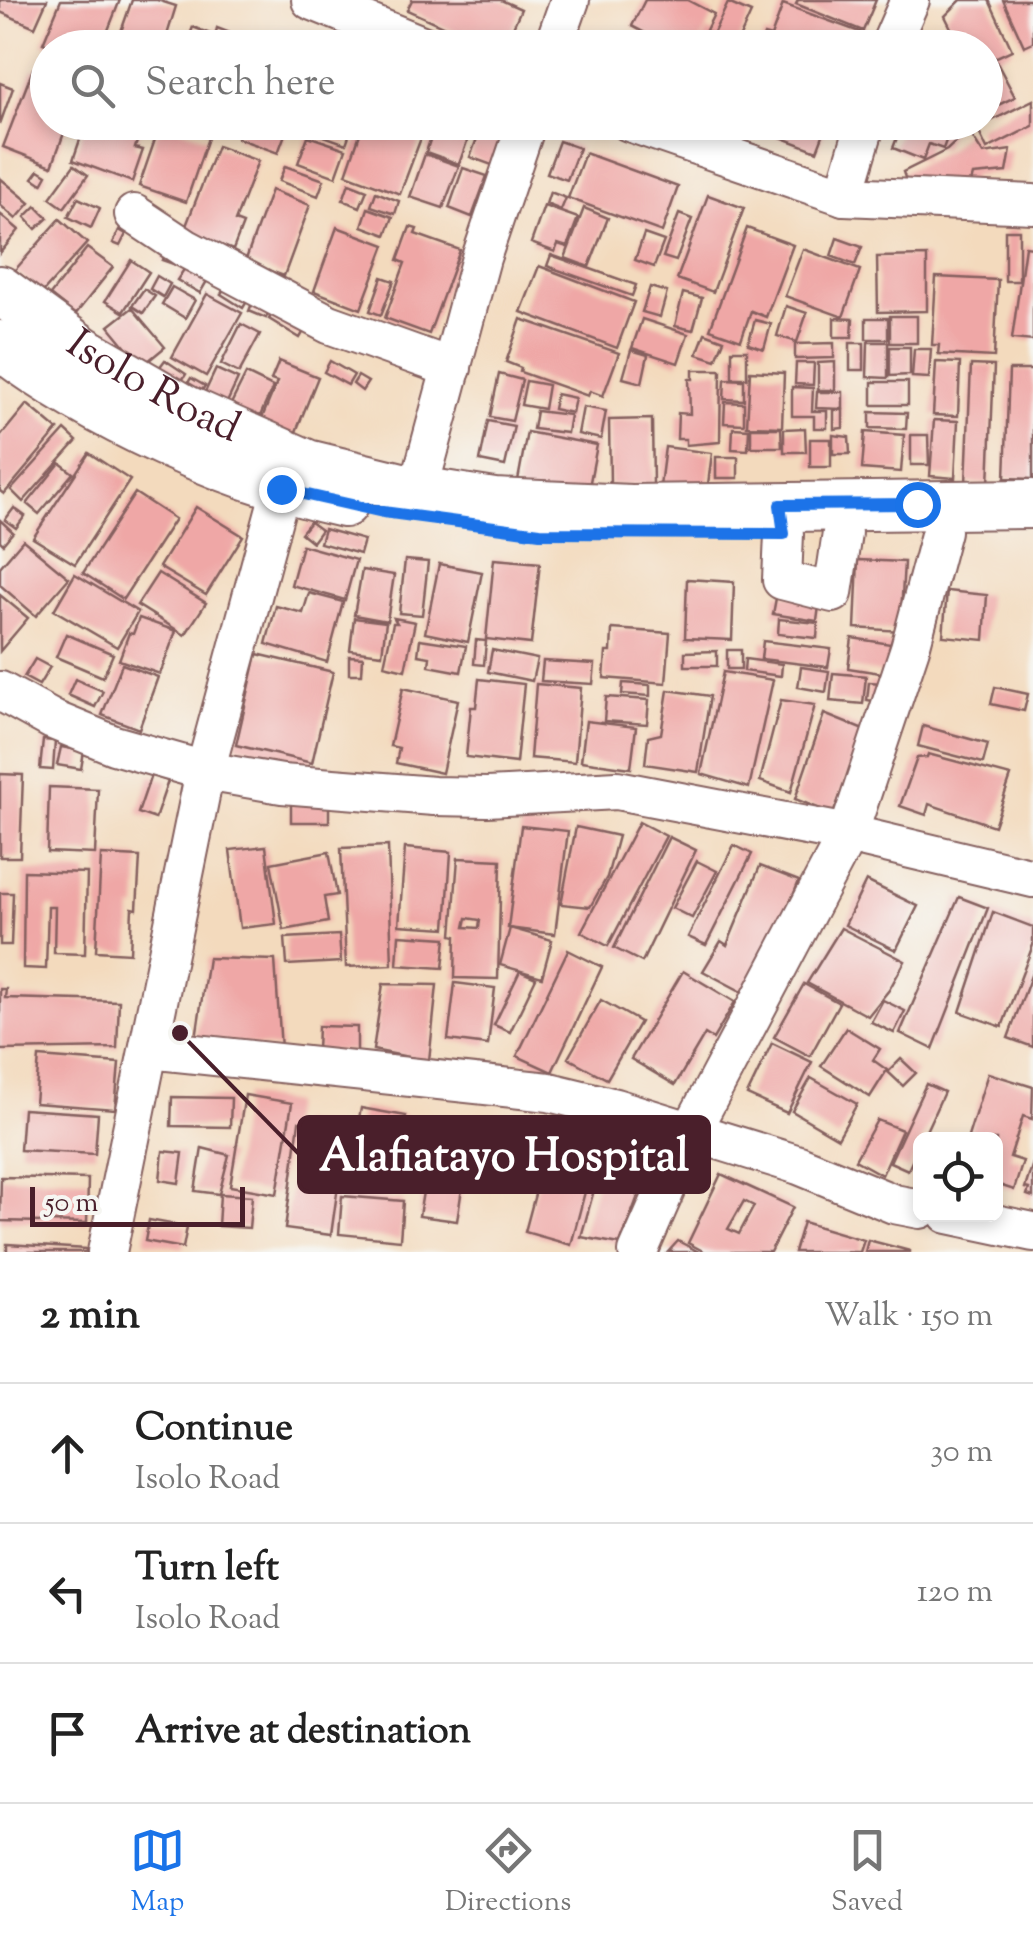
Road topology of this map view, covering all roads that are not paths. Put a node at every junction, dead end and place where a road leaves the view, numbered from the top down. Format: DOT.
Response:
graph roads {
  1 [pos="312,0"];
  2 [pos="570,0"];
  3 [pos="910,0"];
  4 [pos="385,30"];
  5 [pos="559,30"];
  6 [pos="898,30"];
  7 [pos="521,140"];
  8 [pos="681,140"];
  9 [pos="861,140"];
  10 [pos="844,196"];
  11 [pos="1033,204"];
  12 [pos="134,214"];
  13 [pos="0,290"];
  14 [pos="0,345"];
  15 [pos="452,368"];
  16 [pos="281,489"];
  17 [pos="418,490"];
  18 [pos="1033,504"];
  19 [pos="782,519"];
  20 [pos="941,531"];
  21 [pos="1033,534"];
  22 [pos="0,691"];
  23 [pos="205,771"];
  24 [pos="848,834"];
  25 [pos="1033,878"];
  26 [pos="149,1048"];
  27 [pos="691,1132"];
  28 [pos="913,1208"];
  29 [pos="986,1222"];
  30 [pos="1033,1232"];
  31 [pos="107,1252"];
  32 [pos="638,1252"];
  1 -- 4 [label="street"];
  2 -- 5 [label="street"];
  3 -- 6 [label="street"];
  7 -- 15 [label="street"];
  8 -- 10 [label="street"];
  9 -- 10 [label="street"];
  10 -- 11 [label="street"];
  12 -- 15 [label="street"];
  13 -- 17 [label="main road, Isolo Road"];
  14 -- 16 [label="main road, Isolo Road"];
  15 -- 17 [label="street"];
  16 -- 19 [label="main road, Isolo Road"];
  16 -- 23 [label="street"];
  17 -- 19 [label="main road, Isolo Road"];
  18 -- 19 [label="main road, Isolo Road"];
  19 -- 20 [label="main road, Isolo Road"];
  20 -- 21 [label="main road, Isolo Road"];
  20 -- 24 [label="street"];
  22 -- 23 [label="street"];
  23 -- 24 [label="street"];
  23 -- 26 [label="street"];
  24 -- 25 [label="street"];
  24 -- 27 [label="street"];
  26 -- 27 [label="street"];
  26 -- 31 [label="street"];
  27 -- 28 [label="street"];
  27 -- 32 [label="street"];
  29 -- 30 [label="street"];
}
